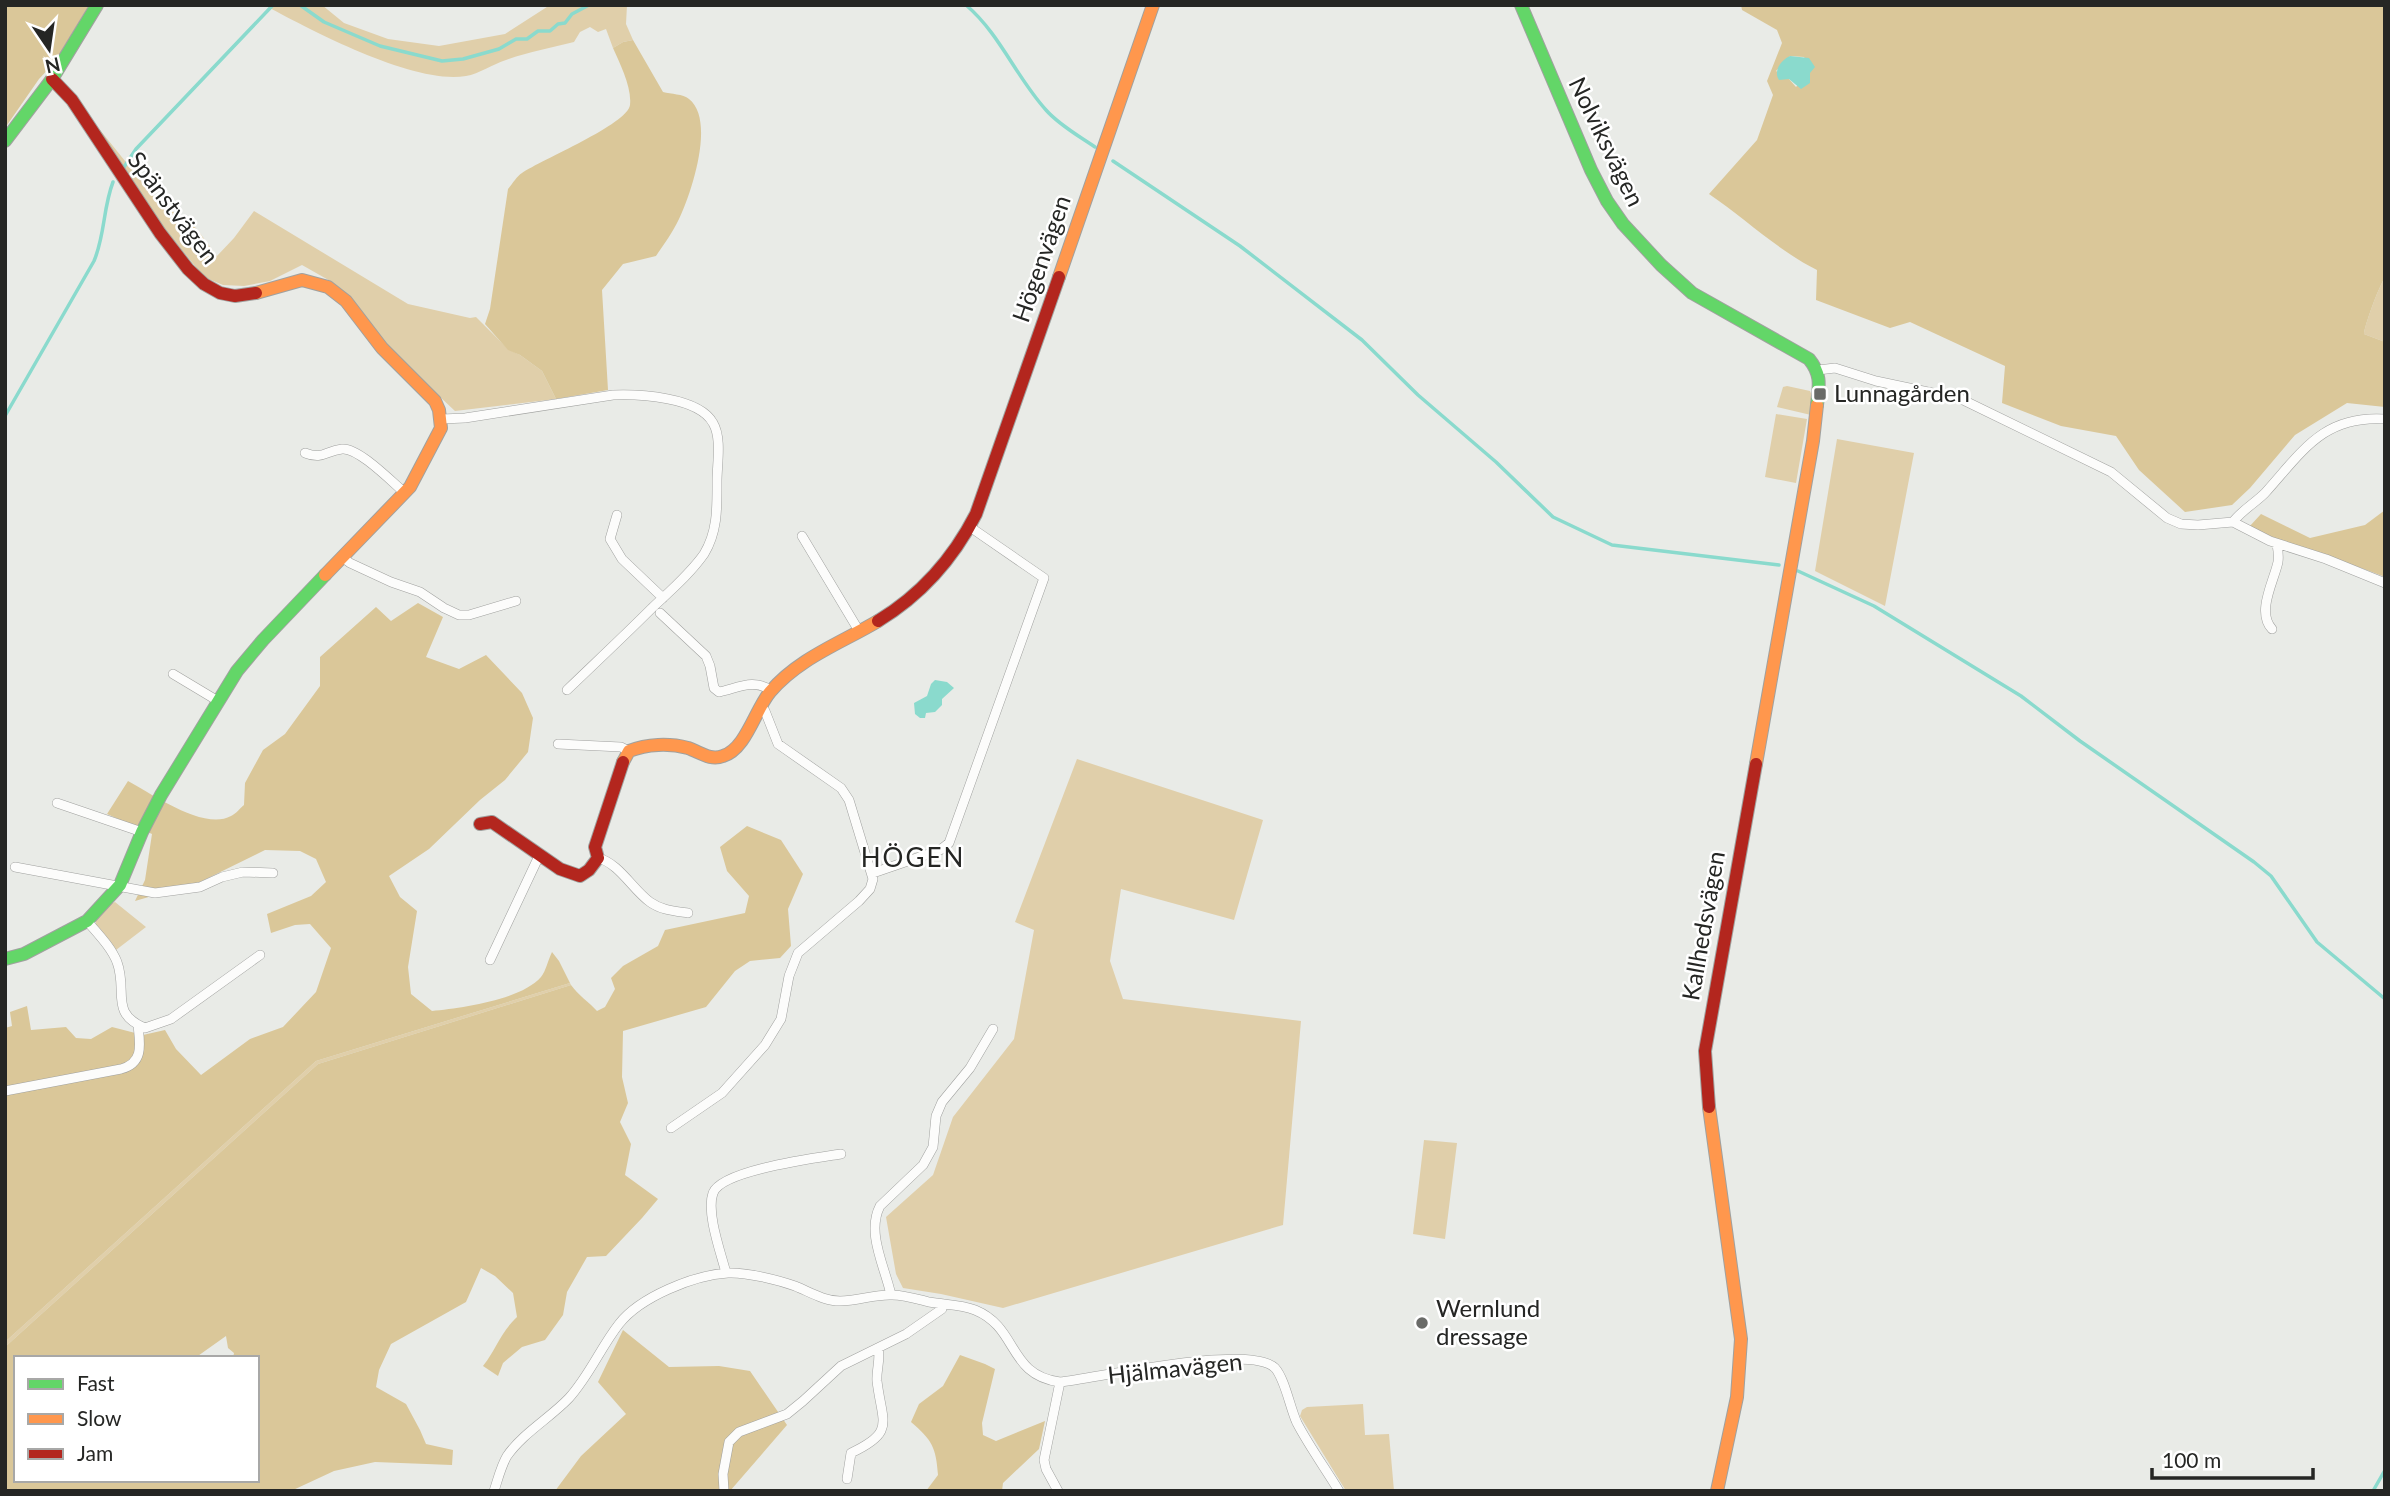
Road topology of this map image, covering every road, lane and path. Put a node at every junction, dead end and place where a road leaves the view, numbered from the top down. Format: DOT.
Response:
graph roads {
  1 [pos="97,5"];
  2 [pos="1153,5"];
  3 [pos="1521,5"];
  4 [pos="52,79"];
  5 [pos="5,141"];
  6 [pos="1818,370"];
  7 [pos="442,419"];
  8 [pos="2385,419"];
  9 [pos="305,453"];
  10 [pos="405,493"];
  11 [pos="617,515"];
  12 [pos="2233,522"];
  13 [pos="970,527"];
  14 [pos="802,536"];
  15 [pos="2277,544"];
  16 [pos="342,557"];
  17 [pos="2385,583"];
  18 [pos="663,598"];
  19 [pos="516,601"];
  20 [pos="660,613"];
  21 [pos="2272,629"];
  22 [pos="859,631"];
  23 [pos="173,674"];
  24 [pos="567,690"];
  25 [pos="772,691"];
  26 [pos="218,701"];
  27 [pos="760,706"];
  28 [pos="558,744"];
  29 [pos="629,751"];
  30 [pos="57,803"];
  31 [pos="480,824"];
  32 [pos="142,832"];
  33 [pos="539,856"];
  34 [pos="598,858"];
  35 [pos="15,867"];
  36 [pos="273,873"];
  37 [pos="873,873"];
  38 [pos="120,885"];
  39 [pos="688,913"];
  40 [pos="87,921"];
  41 [pos="260,955"];
  42 [pos="5,959"];
  43 [pos="490,960"];
  44 [pos="138,1025"];
  45 [pos="993,1029"];
  46 [pos="5,1091"];
  47 [pos="671,1128"];
  48 [pos="841,1154"];
  49 [pos="726,1273"];
  50 [pos="891,1295"];
  51 [pos="942,1304"];
  52 [pos="878,1348"];
  53 [pos="1060,1382"];
  54 [pos="846,1479"];
  55 [pos="494,1491"];
  56 [pos="724,1491"];
  57 [pos="1058,1491"];
  58 [pos="1339,1491"];
  59 [pos="1717,1491"];
  1 -- 4 [label="street"];
  2 -- 13 [label="street, Högenvägen"];
  3 -- 6 [label="street, Nolviksvägen"];
  4 -- 5 [label="street"];
  4 -- 7 [label="street, Spänstvägen"];
  6 -- 12 [label="street"];
  6 -- 59 [label="street, Kallhedsvägen"];
  7 -- 10 [label="street"];
  7 -- 18 [label="street"];
  8 -- 12 [label="street"];
  9 -- 10 [label="street"];
  10 -- 16 [label="street"];
  11 -- 18 [label="street"];
  12 -- 15 [label="street"];
  13 -- 22 [label="street, Högenvägen"];
  13 -- 37 [label="street"];
  14 -- 22 [label="street"];
  15 -- 17 [label="street"];
  15 -- 21 [label="street"];
  16 -- 19 [label="street"];
  16 -- 26 [label="street"];
  18 -- 24 [label="street"];
  20 -- 25 [label="street"];
  22 -- 25 [label="street, Högenvägen"];
  23 -- 26 [label="street"];
  25 -- 27 [label="street, Högenvägen"];
  26 -- 32 [label="street"];
  27 -- 29 [label="street, Högenvägen"];
  27 -- 37 [label="street"];
  28 -- 29 [label="street, Högenvägen"];
  29 -- 34 [label="street"];
  30 -- 32 [label="street"];
  31 -- 33 [label="street"];
  32 -- 38 [label="street"];
  33 -- 34 [label="street"];
  33 -- 43 [label="street"];
  34 -- 39 [label="street"];
  35 -- 38 [label="street"];
  36 -- 38 [label="street"];
  37 -- 47 [label="street"];
  38 -- 40 [label="street"];
  40 -- 42 [label="street"];
  40 -- 44 [label="street"];
  41 -- 44 [label="street"];
  44 -- 46 [label="street"];
  45 -- 50 [label="street"];
  48 -- 49 [label="street"];
  49 -- 50 [label="street, Hjälmavägen"];
  49 -- 55 [label="street, Hjälmavägen"];
  50 -- 51 [label="street, Hjälmavägen"];
  51 -- 52 [label="street"];
  51 -- 53 [label="street, Hjälmavägen"];
  52 -- 54 [label="street"];
  52 -- 56 [label="street"];
  53 -- 57 [label="street"];
  53 -- 58 [label="street, Hjälmavägen"];
}
